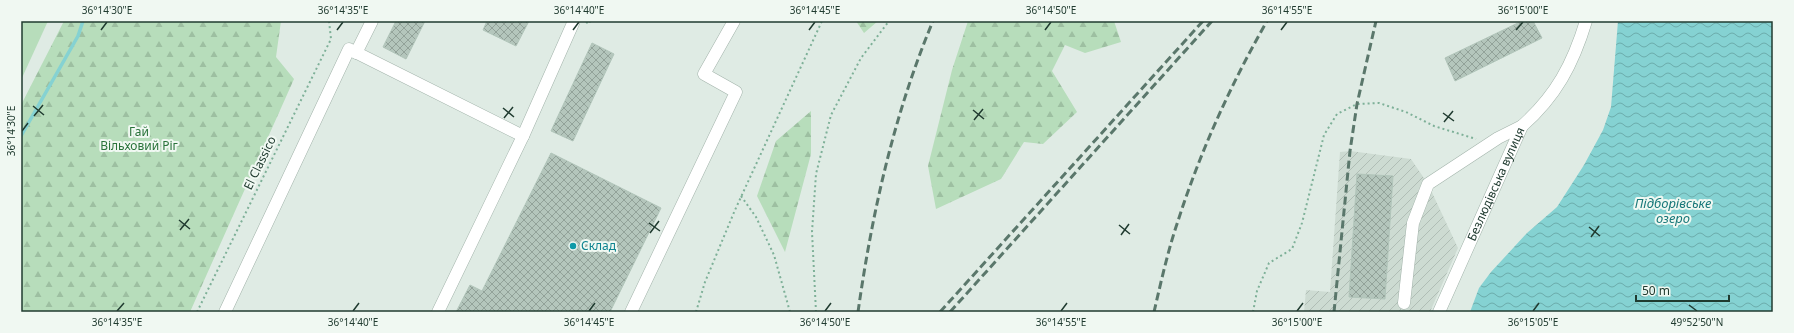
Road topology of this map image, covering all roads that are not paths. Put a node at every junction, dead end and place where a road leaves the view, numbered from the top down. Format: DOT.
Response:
graph roads {
  1 [pos="372,21"];
  2 [pos="574,21"];
  3 [pos="734,21"];
  4 [pos="1586,21"];
  5 [pos="356,53"];
  6 [pos="1522,126"];
  7 [pos="523,136"];
  8 [pos="1404,303"];
  9 [pos="225,312"];
  10 [pos="438,312"];
  11 [pos="631,312"];
  12 [pos="1439,312"];
  1 -- 5 [label="lane"];
  2 -- 7 [label="lane"];
  3 -- 11 [label="lane"];
  4 -- 6 [label="lane, Безлюдівська вулиця"];
  5 -- 7 [label="lane"];
  5 -- 9 [label="lane"];
  6 -- 8 [label="lane"];
  6 -- 12 [label="lane, Безлюдівська вулиця"];
  7 -- 10 [label="lane"];
}
